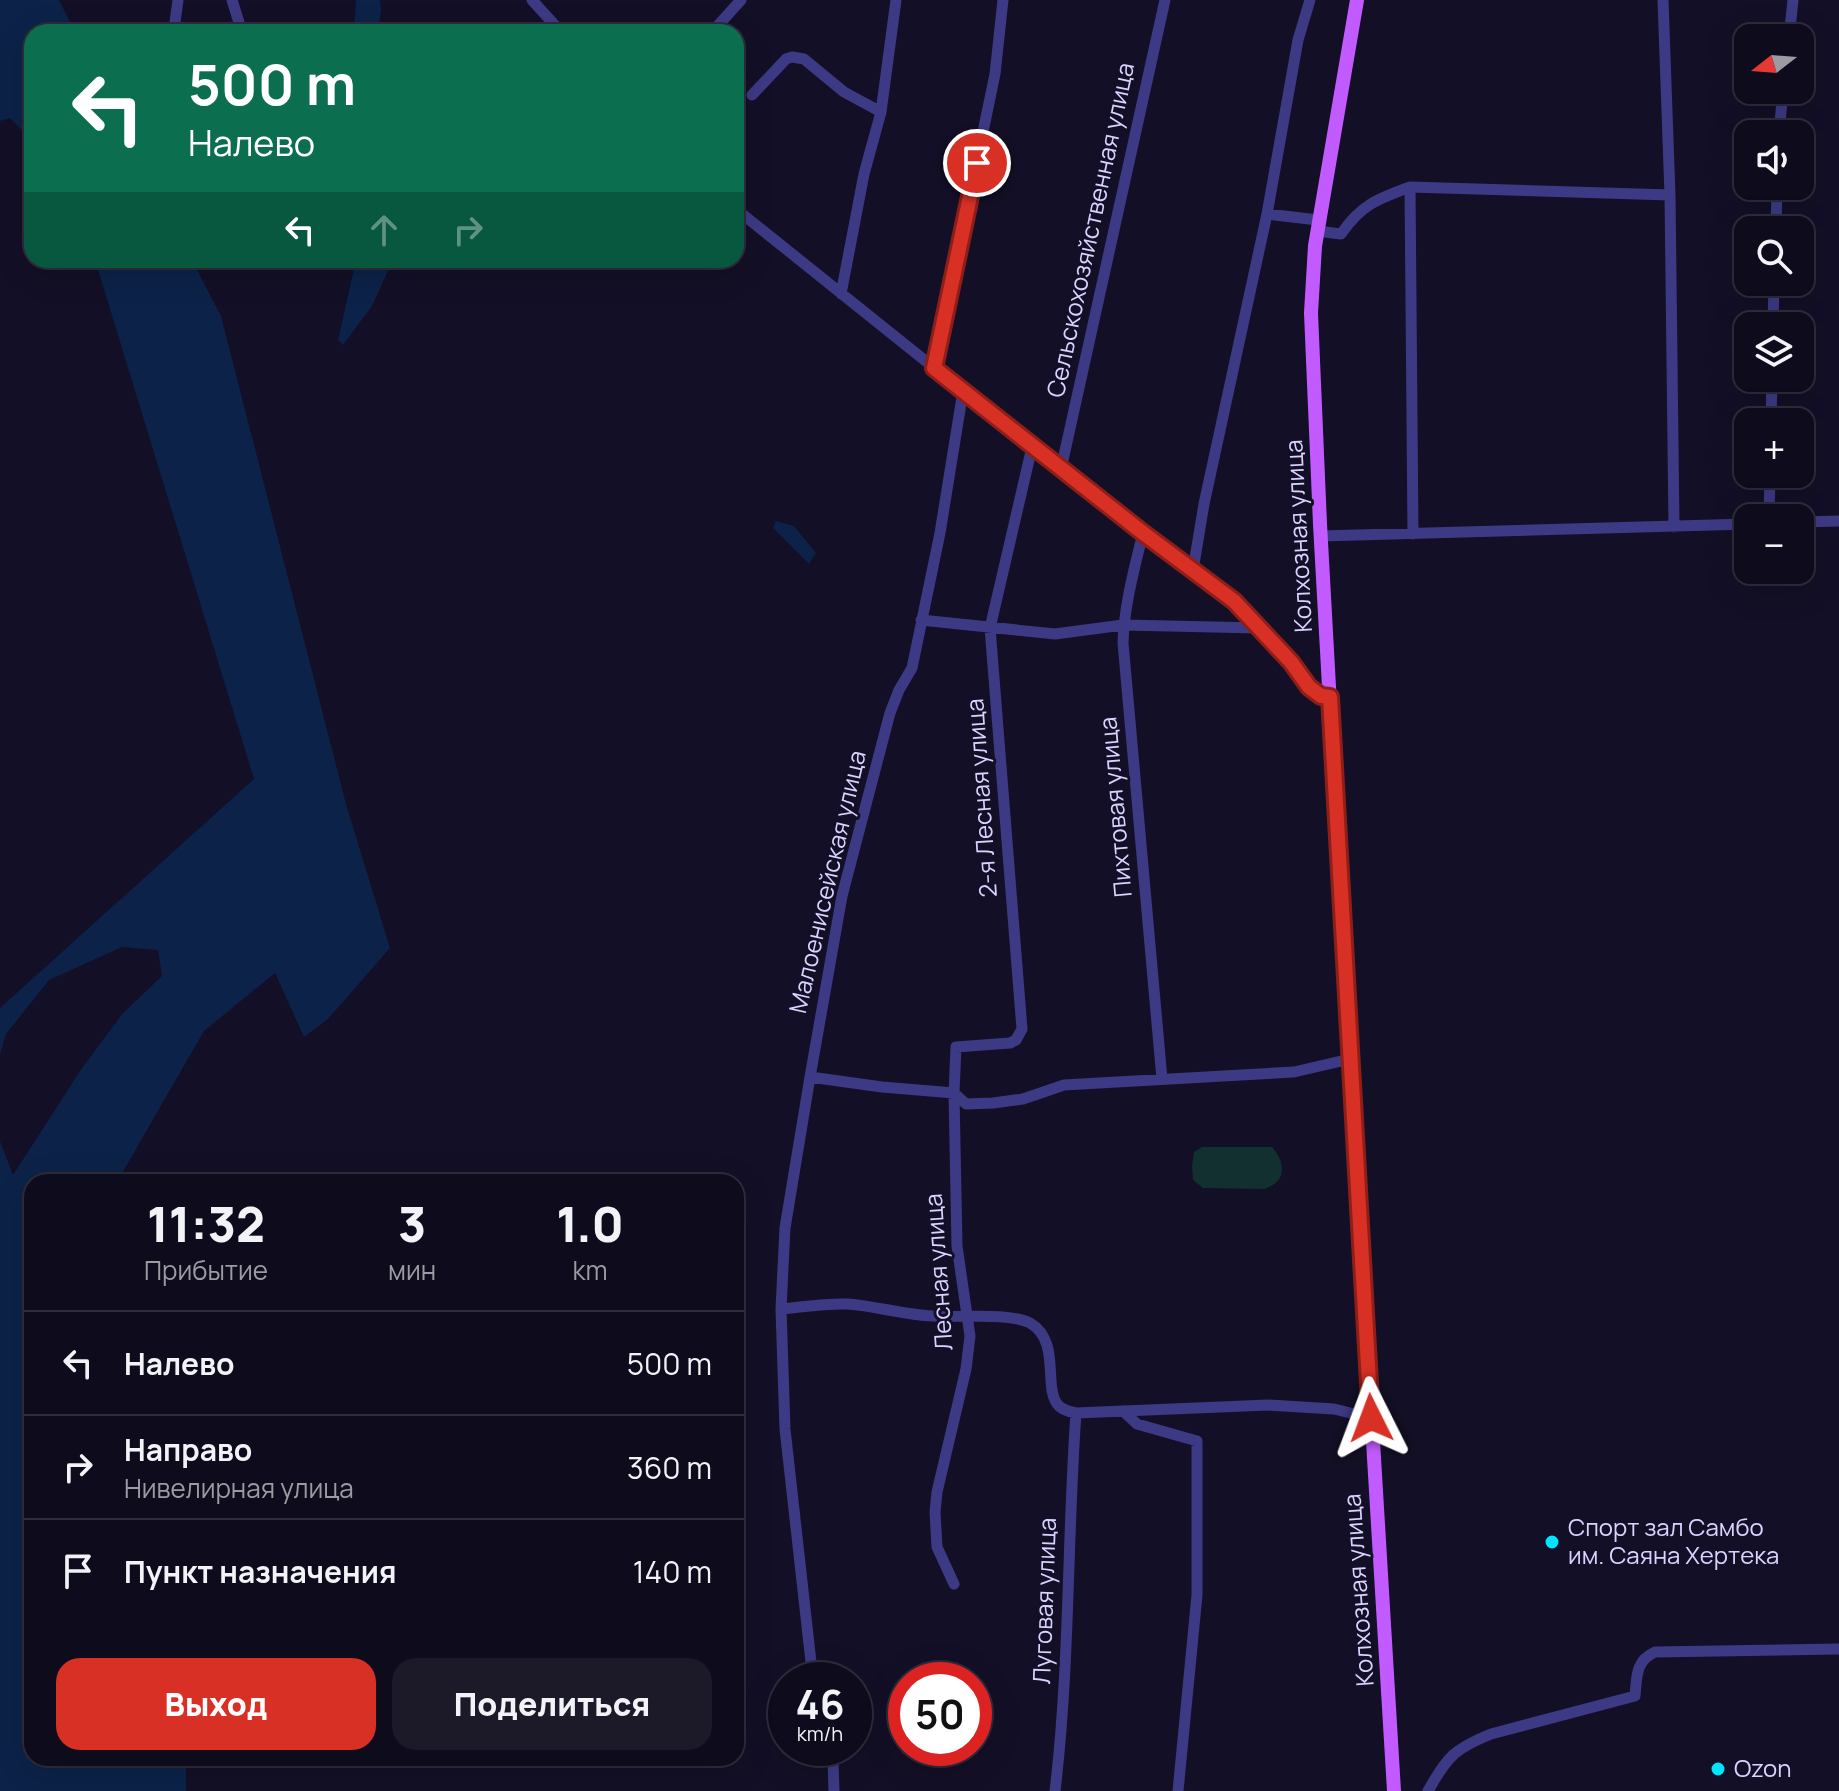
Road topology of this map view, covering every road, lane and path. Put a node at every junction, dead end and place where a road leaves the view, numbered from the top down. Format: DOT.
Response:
graph roads {
  1 [pos="178,0"];
  2 [pos="232,0"];
  3 [pos="532,0"];
  4 [pos="741,0"];
  5 [pos="896,0"];
  6 [pos="1003,0"];
  7 [pos="1165,0"];
  8 [pos="1310,0"];
  9 [pos="1357,0"];
  10 [pos="1663,0"];
  11 [pos="1793,0"];
  12 [pos="175,22"];
  13 [pos="240,24"];
  14 [pos="554,24"];
  15 [pos="719,24"];
  16 [pos="1790,24"];
  17 [pos="752,95"];
  18 [pos="881,112"];
  19 [pos="1410,187"];
  20 [pos="1670,195"];
  21 [pos="1267,214"];
  22 [pos="744,215"];
  23 [pos="1318,226"];
  24 [pos="841,294"];
  25 [pos="934,368"];
  26 [pos="963,391"];
  27 [pos="1032,447"];
  28 [pos="1061,469"];
  29 [pos="1839,521"];
  30 [pos="1814,522"];
  31 [pos="1734,525"];
  32 [pos="1674,527"];
  33 [pos="1143,533"];
  34 [pos="1413,534"];
  35 [pos="1321,536"];
  36 [pos="1193,570"];
  37 [pos="921,620"];
  38 [pos="1123,625"];
  39 [pos="990,628"];
  40 [pos="1259,628"];
  41 [pos="1330,697"];
  42 [pos="1350,1059"];
  43 [pos="810,1077"];
  44 [pos="1162,1079"];
  45 [pos="954,1093"];
  46 [pos="781,1309"];
  47 [pos="968,1315"];
  48 [pos="1123,1411"];
  49 [pos="1076,1413"];
  50 [pos="1371,1418"];
  51 [pos="954,1584"];
  52 [pos="1839,1649"];
  53 [pos="811,1662"];
  54 [pos="833,1766"];
  55 [pos="834,1791"];
  56 [pos="1055,1791"];
  57 [pos="1178,1791"];
  58 [pos="1394,1791"];
  59 [pos="1428,1791"];
  1 -- 12 [label="street"];
  2 -- 13 [label="street"];
  3 -- 14 [label="street"];
  4 -- 15 [label="street"];
  5 -- 18 [label="street"];
  6 -- 25 [label="street"];
  7 -- 28 [label="street, Сельскохозяйственная улица"];
  8 -- 21 [label="street"];
  9 -- 23 [label="main road, Колхозная улица"];
  10 -- 20 [label="street"];
  11 -- 16 [label="street"];
  17 -- 18 [label="street"];
  18 -- 24 [label="street"];
  19 -- 20 [label="street"];
  19 -- 23 [label="street"];
  19 -- 34 [label="street"];
  20 -- 32 [label="street"];
  21 -- 23 [label="street"];
  21 -- 36 [label="street"];
  22 -- 24 [label="street"];
  23 -- 35 [label="main road, Колхозная улица"];
  24 -- 25 [label="street"];
  25 -- 26 [label="street"];
  26 -- 27 [label="street"];
  26 -- 37 [label="street, Малоенисейская улица"];
  27 -- 28 [label="street"];
  27 -- 39 [label="street, 2-я Лесная улица"];
  28 -- 33 [label="street"];
  29 -- 30 [label="street"];
  31 -- 32 [label="street"];
  32 -- 34 [label="street"];
  33 -- 36 [label="street"];
  33 -- 38 [label="street, Пихтовая улица"];
  34 -- 35 [label="street"];
  35 -- 41 [label="main road, Колхозная улица"];
  36 -- 40 [label="street"];
  37 -- 39 [label="street"];
  37 -- 43 [label="street, Малоенисейская улица"];
  38 -- 39 [label="street"];
  38 -- 40 [label="street"];
  38 -- 44 [label="street, Пихтовая улица"];
  39 -- 45 [label="street, 2-я Лесная улица"];
  40 -- 41 [label="street"];
  41 -- 42 [label="main road, Колхозная улица"];
  42 -- 44 [label="street"];
  42 -- 50 [label="main road, Колхозная улица"];
  43 -- 45 [label="street"];
  43 -- 46 [label="street, Малоенисейская улица"];
  44 -- 45 [label="street"];
  45 -- 47 [label="street, Лесная улица"];
  46 -- 47 [label="street"];
  46 -- 53 [label="street, Малоенисейская улица"];
  47 -- 49 [label="street"];
  47 -- 51 [label="street, Лесная улица"];
  48 -- 49 [label="street"];
  48 -- 50 [label="street"];
  48 -- 57 [label="street"];
  49 -- 56 [label="street, Луговая улица"];
  50 -- 58 [label="main road, Колхозная улица"];
  52 -- 59 [label="street"];
  54 -- 55 [label="street"];
}
